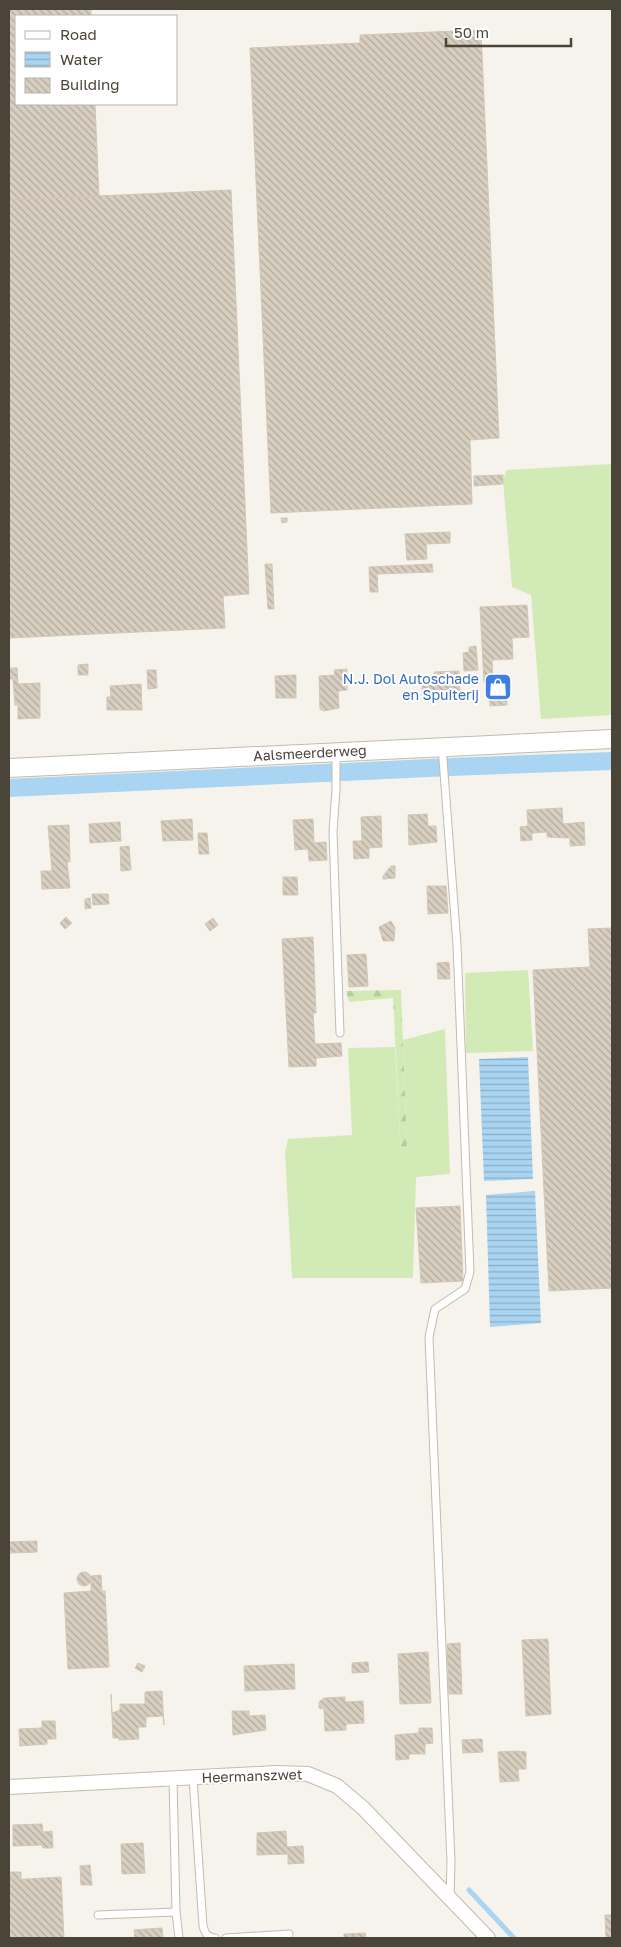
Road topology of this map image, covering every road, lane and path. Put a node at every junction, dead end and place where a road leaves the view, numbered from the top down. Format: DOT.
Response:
graph roads {
  1 [pos="612,739"];
  2 [pos="443,752"];
  3 [pos="336,760"];
  4 [pos="9,768"];
  5 [pos="340,1033"];
  6 [pos="194,1778"];
  7 [pos="172,1779"];
  8 [pos="9,1787"];
  9 [pos="450,1899"];
  10 [pos="176,1912"];
  11 [pos="98,1916"];
  12 [pos="289,1934"];
  13 [pos="178,1938"];
  14 [pos="214,1938"];
  15 [pos="226,1938"];
  16 [pos="488,1938"];
  1 -- 2 [label="street, Aalsmeerderweg"];
  2 -- 3 [label="street, Aalsmeerderweg"];
  2 -- 9 [label="lane"];
  3 -- 4 [label="street, Aalsmeerderweg"];
  3 -- 5 [label="lane"];
  6 -- 7 [label="street, Heermanszwet"];
  6 -- 9 [label="street, Heermanszwet"];
  6 -- 14 [label="lane"];
  7 -- 8 [label="street, Heermanszwet"];
  7 -- 10 [label="lane"];
  9 -- 16 [label="street, Heermanszwet"];
  10 -- 11 [label="lane"];
  10 -- 13 [label="lane"];
  12 -- 15 [label="lane"];
}
